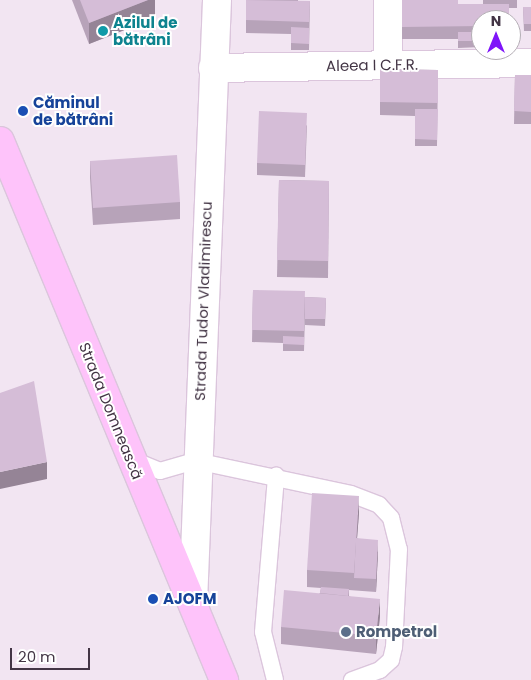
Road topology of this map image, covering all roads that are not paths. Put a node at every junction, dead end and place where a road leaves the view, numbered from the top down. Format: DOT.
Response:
graph roads {
  1 [pos="216,0"];
  2 [pos="388,0"];
  3 [pos="531,63"];
  4 [pos="388,65"];
  5 [pos="213,68"];
  6 [pos="0,141"];
  7 [pos="130,458"];
  8 [pos="196,461"];
  9 [pos="276,476"];
  10 [pos="192,603"];
  11 [pos="218,678"];
  12 [pos="275,680"];
  13 [pos="352,680"];
  1 -- 5 [label="street, Strada Tudor Vladimirescu"];
  2 -- 4 [label="street"];
  3 -- 4 [label="street, Aleea I C.F.R."];
  4 -- 5 [label="street, Aleea I C.F.R."];
  5 -- 8 [label="street, Strada Tudor Vladimirescu"];
  6 -- 7 [label="main road, Strada Domnească"];
  7 -- 8 [label="lane"];
  7 -- 10 [label="main road, Strada Domnească"];
  8 -- 9 [label="lane"];
  8 -- 10 [label="street, Strada Tudor Vladimirescu"];
  9 -- 12 [label="lane"];
  9 -- 13 [label="lane"];
  10 -- 11 [label="main road, Strada Domnească"];
}
